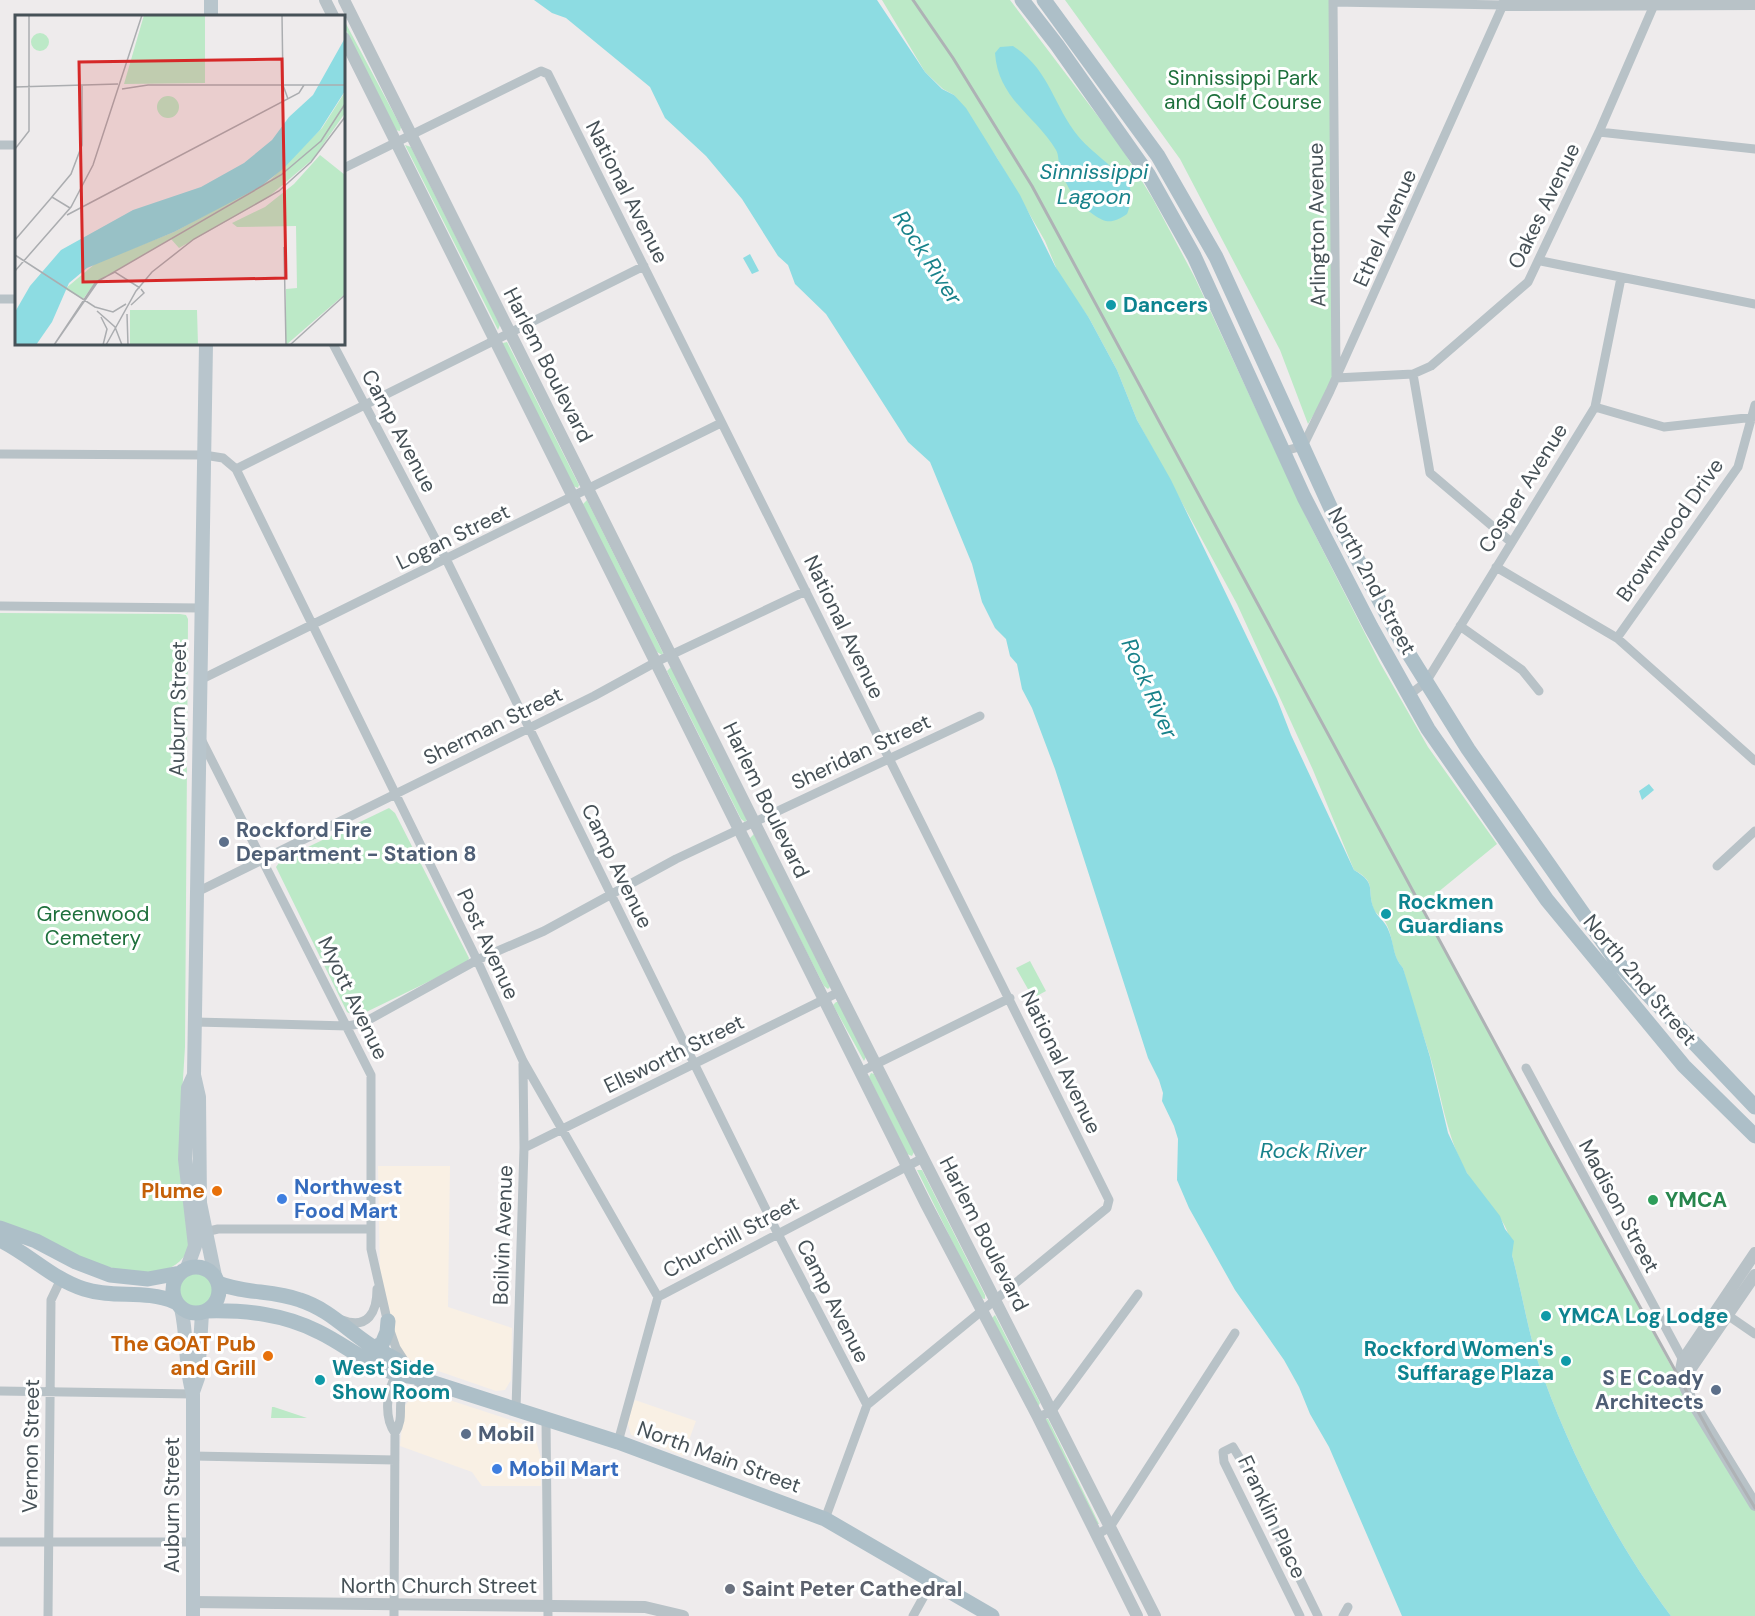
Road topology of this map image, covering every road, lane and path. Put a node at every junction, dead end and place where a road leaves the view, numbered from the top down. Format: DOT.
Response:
graph roads {
  1 [pos="325,0"];
  2 [pos="344,0"];
  3 [pos="1022,0"];
  4 [pos="1044,0"];
  5 [pos="1333,1"];
  6 [pos="1755,4"];
  7 [pos="1503,5"];
  8 [pos="1654,5"];
  9 [pos="332,15"];
  10 [pos="345,40"];
  11 [pos="1599,132"];
  12 [pos="411,134"];
  13 [pos="395,142"];
  14 [pos="1755,149"];
  15 [pos="345,167"];
  16 [pos="1541,261"];
  17 [pos="644,266"];
  18 [pos="1621,278"];
  19 [pos="1755,304"];
  20 [pos="508,332"];
  21 [pos="493,339"];
  22 [pos="206,345"];
  23 [pos="334,345"];
  24 [pos="1413,374"];
  25 [pos="1336,378"];
  26 [pos="364,404"];
  27 [pos="1755,405"];
  28 [pos="1594,407"];
  29 [pos="1753,417"];
  30 [pos="721,423"];
  31 [pos="1303,446"];
  32 [pos="1284,452"];
  33 [pos="0,454"];
  34 [pos="204,455"];
  35 [pos="236,469"];
  36 [pos="589,489"];
  37 [pos="573,498"];
  38 [pos="1511,542"];
  39 [pos="447,561"];
  40 [pos="1496,567"];
  41 [pos="806,591"];
  42 [pos="0,606"];
  43 [pos="201,608"];
  44 [pos="315,625"];
  45 [pos="1460,626"];
  46 [pos="1617,638"];
  47 [pos="673,655"];
  48 [pos="656,662"];
  49 [pos="200,680"];
  50 [pos="1426,682"];
  51 [pos="1539,691"];
  52 [pos="1409,695"];
  53 [pos="980,716"];
  54 [pos="530,728"];
  55 [pos="199,735"];
  56 [pos="889,759"];
  57 [pos="1755,761"];
  58 [pos="395,795"];
  59 [pos="756,822"];
  60 [pos="739,830"];
  61 [pos="1755,831"];
  62 [pos="263,861"];
  63 [pos="1717,866"];
  64 [pos="197,892"];
  65 [pos="611,896"];
  66 [pos="477,960"];
  67 [pos="839,992"];
  68 [pos="1010,998"];
  69 [pos="824,999"];
  70 [pos="195,1022"];
  71 [pos="348,1026"];
  72 [pos="523,1061"];
  73 [pos="876,1063"];
  74 [pos="695,1064"];
  75 [pos="1526,1068"];
  76 [pos="860,1072"];
  77 [pos="194,1075"];
  78 [pos="1755,1107"];
  79 [pos="564,1130"];
  80 [pos="1755,1136"];
  81 [pos="524,1148"];
  82 [pos="923,1158"];
  83 [pos="907,1166"];
  84 [pos="0,1228"];
  85 [pos="371,1229"];
  86 [pos="205,1232"];
  87 [pos="777,1232"];
  88 [pos="0,1240"];
  89 [pos="1755,1253"];
  90 [pos="183,1270"];
  91 [pos="1755,1275"];
  92 [pos="377,1277"];
  93 [pos="62,1279"];
  94 [pos="217,1279"];
  95 [pos="1138,1294"];
  96 [pos="658,1297"];
  97 [pos="996,1301"];
  98 [pos="178,1305"];
  99 [pos="1716,1307"];
  100 [pos="982,1311"];
  101 [pos="204,1312"];
  102 [pos="1728,1315"];
  103 [pos="334,1317"];
  104 [pos="388,1321"];
  105 [pos="322,1333"];
  106 [pos="1234,1334"];
  107 [pos="1755,1334"];
  108 [pos="376,1348"];
  109 [pos="1683,1360"];
  110 [pos="406,1373"];
  111 [pos="441,1387"];
  112 [pos="0,1391"];
  113 [pos="50,1391"];
  114 [pos="192,1394"];
  115 [pos="1691,1400"];
  116 [pos="867,1405"];
  117 [pos="516,1409"];
  118 [pos="1052,1412"];
  119 [pos="1038,1417"];
  120 [pos="546,1419"];
  121 [pos="394,1433"];
  122 [pos="618,1442"];
  123 [pos="193,1456"];
  124 [pos="394,1460"];
  125 [pos="1755,1505"];
  126 [pos="825,1519"];
  127 [pos="1110,1527"];
  128 [pos="1096,1534"];
  129 [pos="0,1542"];
  130 [pos="192,1542"];
  131 [pos="48,1543"];
  132 [pos="933,1580"];
  133 [pos="193,1609"];
  134 [pos="394,1611"];
  135 [pos="548,1611"];
  136 [pos="48,1616"];
  137 [pos="683,1616"];
  138 [pos="913,1616"];
  139 [pos="992,1616"];
  140 [pos="1137,1616"];
  141 [pos="1155,1616"];
  142 [pos="1300,1616"];
  143 [pos="1318,1616"];
  1 -- 9 [label="street"];
  2 -- 12 [label="street, Harlem Boulevard"];
  3 -- 32 [label="main road, North 2nd Street"];
  4 -- 31 [label="main road, North 2nd Street"];
  5 -- 7 [label="street"];
  5 -- 25 [label="street, Arlington Avenue"];
  6 -- 8 [label="street"];
  7 -- 8 [label="street"];
  7 -- 25 [label="street, Ethel Avenue"];
  8 -- 11 [label="street, Oakes Avenue"];
  10 -- 13 [label="street, Harlem Boulevard"];
  11 -- 14 [label="street"];
  11 -- 16 [label="street, Oakes Avenue"];
  12 -- 13 [label="street"];
  12 -- 17 [label="street, National Avenue"];
  12 -- 20 [label="street, Harlem Boulevard"];
  13 -- 15 [label="street"];
  13 -- 21 [label="street, Harlem Boulevard"];
  16 -- 18 [label="street"];
  16 -- 24 [label="street, Oakes Avenue"];
  17 -- 20 [label="street"];
  17 -- 30 [label="street, National Avenue"];
  18 -- 19 [label="street"];
  18 -- 28 [label="street, Cosper Avenue"];
  20 -- 21 [label="street"];
  20 -- 36 [label="street, Harlem Boulevard"];
  21 -- 26 [label="street"];
  21 -- 37 [label="street, Harlem Boulevard"];
  22 -- 34 [label="main road, Auburn Street"];
  23 -- 26 [label="street, Camp Avenue"];
  24 -- 25 [label="street, Oakes Avenue"];
  24 -- 38 [label="street"];
  25 -- 31 [label="street, Ethel Avenue"];
  26 -- 35 [label="street"];
  26 -- 39 [label="street, Camp Avenue"];
  27 -- 29 [label="street, Brownwood Drive"];
  28 -- 29 [label="street"];
  28 -- 38 [label="street, Cosper Avenue"];
  29 -- 46 [label="street, Brownwood Drive"];
  30 -- 36 [label="street, Logan Street"];
  30 -- 41 [label="street, National Avenue"];
  31 -- 32 [label="street"];
  31 -- 50 [label="main road, North 2nd Street"];
  32 -- 52 [label="main road, North 2nd Street"];
  33 -- 34 [label="street"];
  34 -- 35 [label="street"];
  34 -- 43 [label="main road, Auburn Street"];
  35 -- 44 [label="street, Post Avenue"];
  36 -- 37 [label="street, Logan Street"];
  36 -- 47 [label="street, Harlem Boulevard"];
  37 -- 39 [label="street, Logan Street"];
  37 -- 48 [label="street, Harlem Boulevard"];
  38 -- 40 [label="street, Cosper Avenue"];
  39 -- 44 [label="street, Logan Street"];
  39 -- 54 [label="street, Camp Avenue"];
  40 -- 45 [label="street, Cosper Avenue"];
  40 -- 46 [label="street"];
  41 -- 47 [label="street, Sherman Street"];
  41 -- 56 [label="street, National Avenue"];
  42 -- 43 [label="street"];
  43 -- 49 [label="main road, Auburn Street"];
  44 -- 49 [label="street, Logan Street"];
  44 -- 58 [label="street, Post Avenue"];
  45 -- 50 [label="street, Cosper Avenue"];
  45 -- 51 [label="street"];
  46 -- 57 [label="street"];
  47 -- 48 [label="street, Sherman Street"];
  47 -- 59 [label="street, Harlem Boulevard"];
  48 -- 54 [label="street, Sherman Street"];
  48 -- 60 [label="street, Harlem Boulevard"];
  49 -- 55 [label="main road, Auburn Street"];
  50 -- 52 [label="street, Cosper Avenue"];
  50 -- 78 [label="main road, North 2nd Street"];
  52 -- 80 [label="main road, North 2nd Street"];
  53 -- 56 [label="street, Sheridan Street"];
  54 -- 58 [label="street, Sherman Street"];
  54 -- 65 [label="street, Camp Avenue"];
  55 -- 62 [label="street, Myott Avenue"];
  55 -- 64 [label="main road, Auburn Street"];
  56 -- 59 [label="street, Sheridan Street"];
  56 -- 68 [label="street, National Avenue"];
  58 -- 62 [label="street, Sherman Street"];
  58 -- 66 [label="street, Post Avenue"];
  59 -- 60 [label="street, Sheridan Street"];
  59 -- 67 [label="street, Harlem Boulevard"];
  60 -- 65 [label="street, Sheridan Street"];
  60 -- 69 [label="street, Harlem Boulevard"];
  61 -- 63 [label="street"];
  62 -- 64 [label="street, Sherman Street"];
  62 -- 71 [label="street, Myott Avenue"];
  64 -- 70 [label="main road, Auburn Street"];
  65 -- 66 [label="street, Sheridan Street"];
  65 -- 74 [label="street, Camp Avenue"];
  66 -- 71 [label="street, Sheridan Street"];
  66 -- 72 [label="street, Post Avenue"];
  67 -- 69 [label="street, Ellsworth Street"];
  67 -- 73 [label="street, Harlem Boulevard"];
  68 -- 73 [label="street"];
  68 -- 97 [label="street, National Avenue"];
  69 -- 74 [label="street, Ellsworth Street"];
  69 -- 76 [label="street, Harlem Boulevard"];
  70 -- 71 [label="street, Sheridan Street"];
  70 -- 77 [label="main road, Auburn Street"];
  71 -- 85 [label="street, Myott Avenue"];
  72 -- 79 [label="street, Post Avenue"];
  72 -- 81 [label="street, Boilvin Avenue"];
  73 -- 76 [label="street"];
  73 -- 82 [label="street, Harlem Boulevard"];
  74 -- 79 [label="street, Ellsworth Street"];
  74 -- 87 [label="street, Camp Avenue"];
  75 -- 109 [label="street, Madison Street"];
  76 -- 83 [label="street, Harlem Boulevard"];
  77 -- 86 [label="main road, Auburn Street"];
  77 -- 90 [label="main road, Auburn Street"];
  79 -- 81 [label="street, Ellsworth Street"];
  79 -- 96 [label="street, Post Avenue"];
  81 -- 117 [label="street, Boilvin Avenue"];
  82 -- 83 [label="street, Churchill Street"];
  82 -- 97 [label="street, Harlem Boulevard"];
  83 -- 87 [label="street, Churchill Street"];
  83 -- 100 [label="street, Harlem Boulevard"];
  84 -- 90 [label="main road"];
  85 -- 86 [label="street"];
  85 -- 92 [label="street, Myott Avenue"];
  86 -- 94 [label="main road, Auburn Street"];
  87 -- 96 [label="street, Churchill Street"];
  87 -- 116 [label="street, Camp Avenue"];
  88 -- 93 [label="main road"];
  89 -- 99 [label="street"];
  90 -- 94 [label="main road"];
  90 -- 98 [label="main road"];
  91 -- 102 [label="street"];
  92 -- 103 [label="street"];
  92 -- 104 [label="street, Myott Avenue"];
  93 -- 98 [label="main road"];
  93 -- 113 [label="street, Vernon Street"];
  94 -- 101 [label="main road"];
  94 -- 103 [label="main road, North Main Street"];
  95 -- 118 [label="street"];
  96 -- 122 [label="street, Churchill Street"];
  97 -- 100 [label="street"];
  97 -- 118 [label="street, Harlem Boulevard"];
  98 -- 101 [label="main road"];
  98 -- 114 [label="main road, Auburn Street"];
  99 -- 102 [label="street"];
  99 -- 109 [label="street"];
  100 -- 116 [label="street"];
  100 -- 119 [label="street, Harlem Boulevard"];
  101 -- 105 [label="main road, North Main Street"];
  101 -- 114 [label="main road, Auburn Street"];
  102 -- 107 [label="street"];
  102 -- 115 [label="street"];
  103 -- 108 [label="main road, North Main Street"];
  104 -- 108 [label="main road"];
  104 -- 110 [label="street, Myott Avenue"];
  105 -- 108 [label="main road"];
  105 -- 110 [label="main road, North Main Street"];
  106 -- 127 [label="street"];
  108 -- 110 [label="main road, North Main Street"];
  109 -- 115 [label="street"];
  110 -- 111 [label="main road, North Main Street"];
  110 -- 121 [label="street"];
  111 -- 117 [label="main road, North Main Street"];
  111 -- 121 [label="street"];
  112 -- 113 [label="street"];
  113 -- 114 [label="street"];
  113 -- 131 [label="street, Vernon Street"];
  114 -- 123 [label="main road, Auburn Street"];
  115 -- 125 [label="street"];
  116 -- 126 [label="street"];
  117 -- 120 [label="main road, North Main Street"];
  118 -- 119 [label="street"];
  118 -- 127 [label="street, Harlem Boulevard"];
  119 -- 128 [label="street, Harlem Boulevard"];
  120 -- 122 [label="main road, North Main Street"];
  120 -- 135 [label="street"];
  121 -- 124 [label="street"];
  122 -- 126 [label="main road, North Main Street"];
  123 -- 124 [label="street"];
  123 -- 130 [label="main road, Auburn Street"];
  124 -- 134 [label="street"];
  126 -- 132 [label="main road, North Main Street"];
  127 -- 128 [label="street"];
  127 -- 141 [label="street, Harlem Boulevard"];
  128 -- 140 [label="street, Harlem Boulevard"];
  129 -- 131 [label="street"];
  130 -- 131 [label="street"];
  130 -- 133 [label="main road, Auburn Street"];
  131 -- 136 [label="street, Vernon Street"];
  132 -- 138 [label="street"];
  132 -- 139 [label="main road, North Main Street"];
  133 -- 134 [label="street, North Church Street"];
  134 -- 135 [label="street, North Church Street"];
  135 -- 137 [label="street, North Church Street"];
  142 -- 143 [label="street, Franklin Place"];
}
